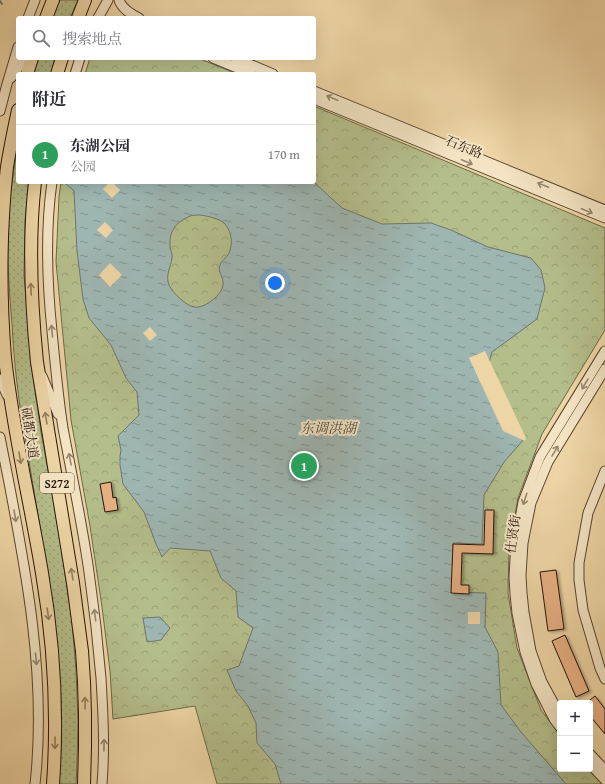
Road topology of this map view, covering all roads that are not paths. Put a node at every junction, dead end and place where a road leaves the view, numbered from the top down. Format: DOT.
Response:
graph roads {
  1 [pos="35,0"];
  2 [pos="53,0"];
  3 [pos="85,0"];
  4 [pos="108,0"];
  5 [pos="119,0"];
  6 [pos="29,16"];
  7 [pos="47,16"];
  8 [pos="79,16"];
  9 [pos="99,16"];
  10 [pos="136,16"];
  11 [pos="16,54"];
  12 [pos="24,60"];
  13 [pos="31,60"];
  14 [pos="61,60"];
  15 [pos="79,60"];
  16 [pos="218,60"];
  17 [pos="240,60"];
  18 [pos="28,72"];
  19 [pos="58,72"];
  20 [pos="76,72"];
  21 [pos="247,72"];
  22 [pos="268,72"];
  23 [pos="7,84"];
  24 [pos="316,92"];
  25 [pos="316,100"];
  26 [pos="0,111"];
  27 [pos="16,120"];
  28 [pos="35,184"];
  29 [pos="52,184"];
  30 [pos="605,210"];
  31 [pos="605,218"];
  32 [pos="605,351"];
  33 [pos="37,362"];
  34 [pos="605,369"];
  35 [pos="0,380"];
  36 [pos="11,406"];
  37 [pos="63,426"];
  38 [pos="0,437"];
  39 [pos="605,471"];
  40 [pos="605,679"];
  41 [pos="557,710"];
  42 [pos="557,723"];
  43 [pos="593,757"];
  44 [pos="593,767"];
  45 [pos="605,770"];
  46 [pos="605,780"];
  47 [pos="35,784"];
  48 [pos="53,784"];
  49 [pos="84,784"];
  50 [pos="102,784"];
  1 -- 6 [label="street"];
  2 -- 7 [label="main road"];
  3 -- 8 [label="main road"];
  4 -- 9 [label="street"];
  5 -- 10 [label="street"];
  11 -- 23 [label="street"];
  12 -- 23 [label="street"];
  13 -- 18 [label="main road"];
  14 -- 19 [label="main road"];
  15 -- 20 [label="street"];
  16 -- 21 [label="street"];
  17 -- 22 [label="street"];
  23 -- 26 [label="street"];
  30 -- 24 [label="street, 石东路, one-way"];
  25 -- 31 [label="street, 石东路, one-way"];
  27 -- 36 [label="main road, 砚都大道 / S272"];
  33 -- 28 [label="main road, 砚都大道 / S272, one-way"];
  37 -- 29 [label="street, one-way"];
  32 -- 42 [label="street, one-way"];
  33 -- 37 [label="street"];
  49 -- 33 [label="main road, 砚都大道 / S272, one-way"];
  41 -- 34 [label="street, 仕贤街, one-way"];
  35 -- 36 [label="street"];
  36 -- 48 [label="main road, 砚都大道 / S272, one-way"];
  50 -- 37 [label="street, one-way"];
  38 -- 47 [label="street, one-way"];
  39 -- 40 [label="street"];
  43 -- 45 [label="street"];
  44 -- 46 [label="street"];
}
